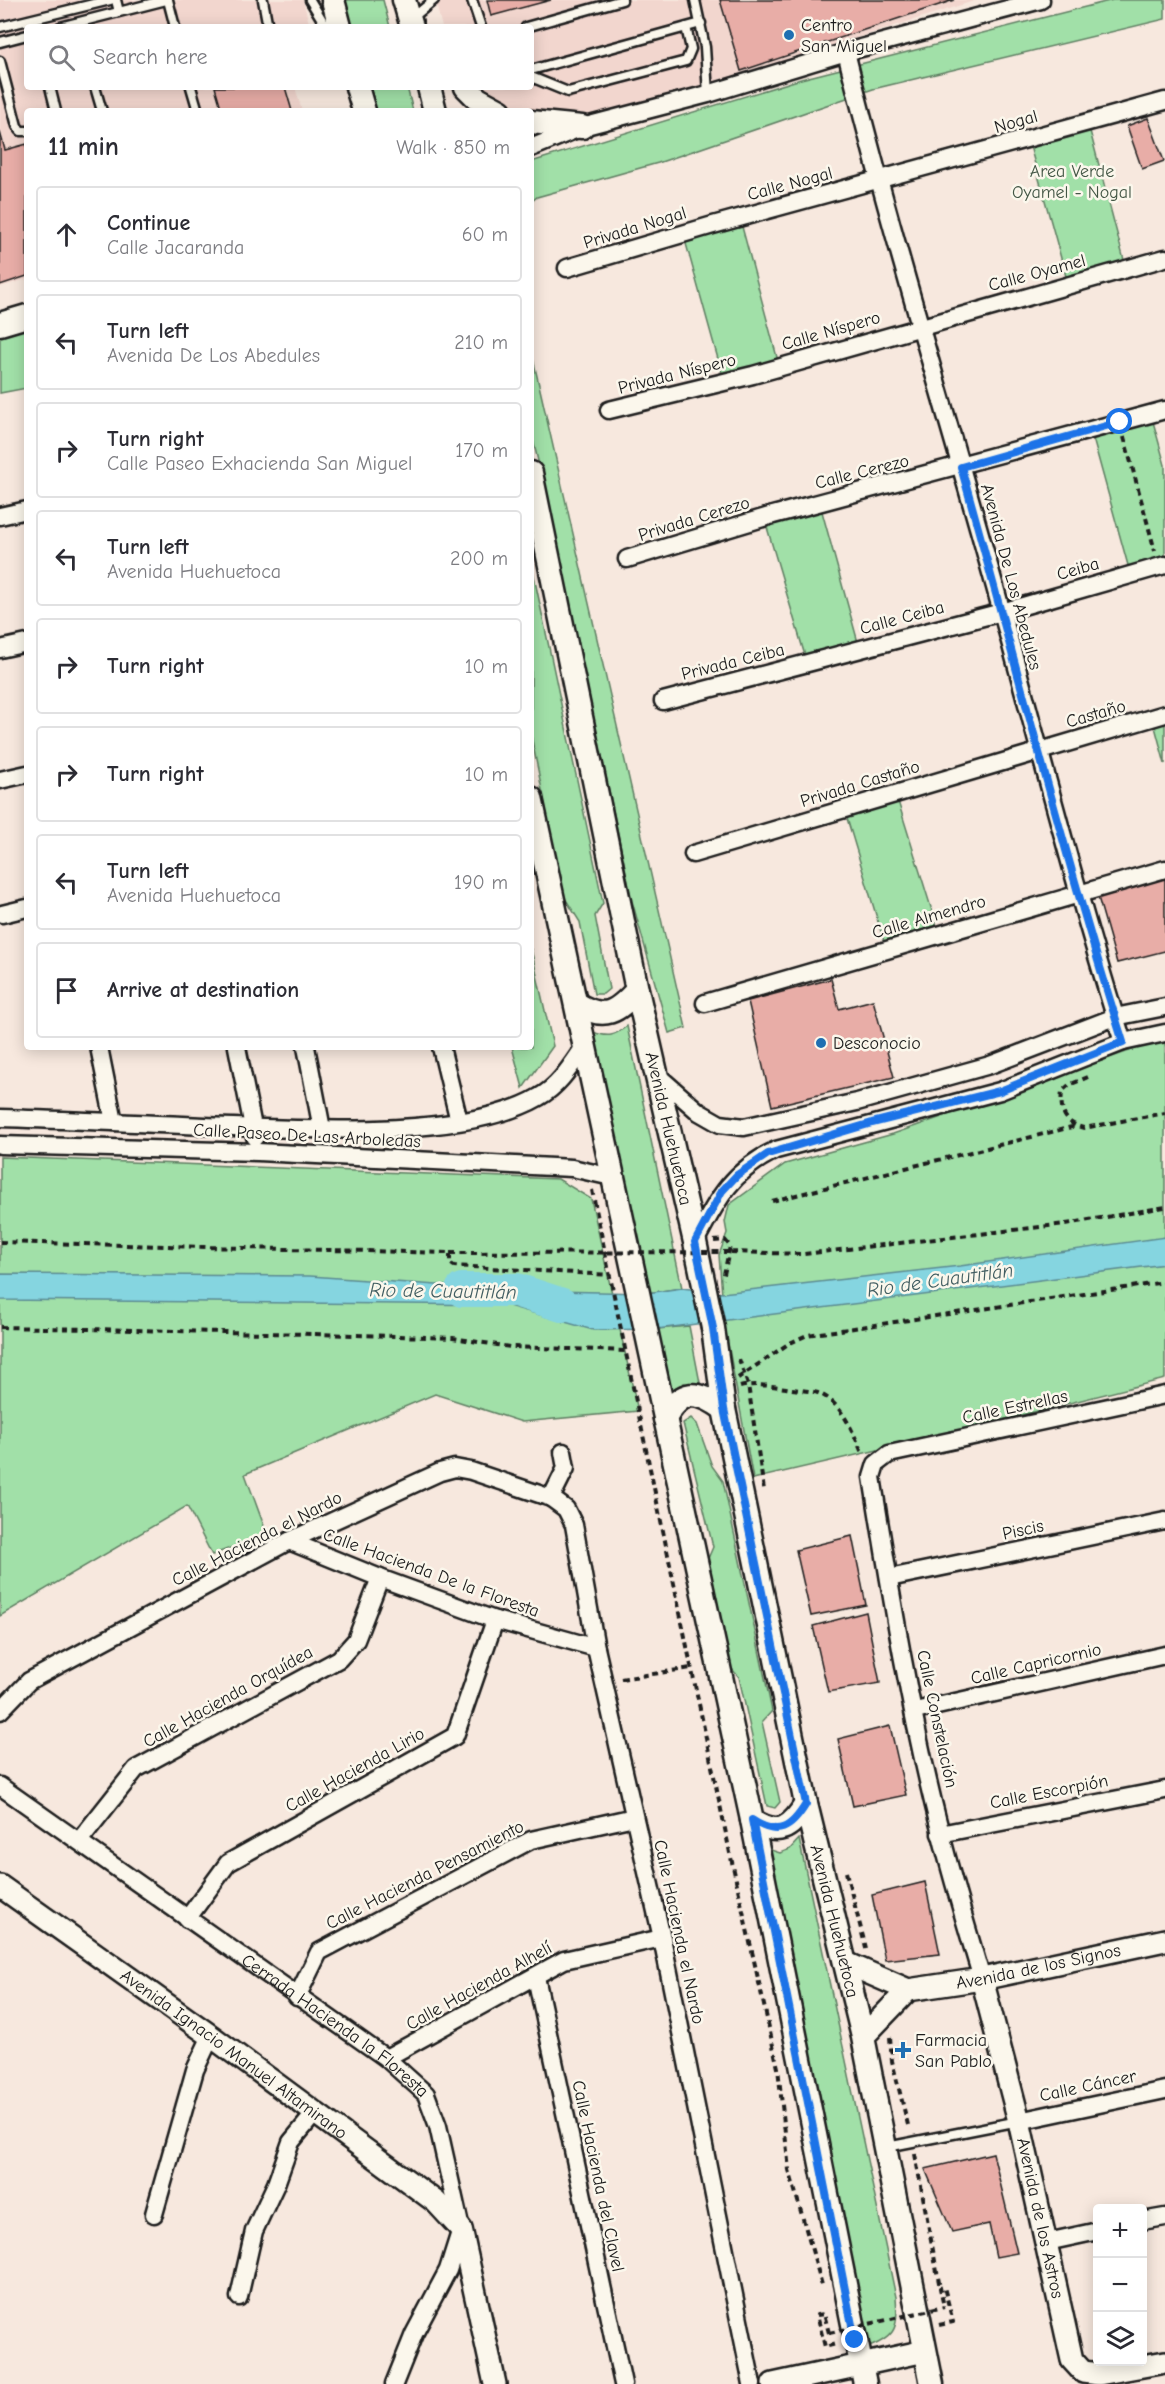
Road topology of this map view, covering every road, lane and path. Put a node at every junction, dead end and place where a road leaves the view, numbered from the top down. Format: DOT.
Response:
graph roads {
  1 [pos="110,0"];
  2 [pos="116,0"];
  3 [pos="167,0"];
  4 [pos="263,0"];
  5 [pos="310,0"];
  6 [pos="333,0"];
  7 [pos="434,0"];
  8 [pos="472,0"];
  9 [pos="622,0"];
  10 [pos="695,0"];
  11 [pos="1041,0"];
  12 [pos="612,1"];
  13 [pos="1002,5"];
  14 [pos="73,9"];
  15 [pos="119,12"];
  16 [pos="409,15"];
  17 [pos="34,23"];
  18 [pos="701,23"];
  19 [pos="24,24"];
  20 [pos="77,24"];
  21 [pos="80,24"];
  22 [pos="174,24"];
  23 [pos="267,24"];
  24 [pos="326,24"];
  25 [pos="339,24"];
  26 [pos="480,24"];
  27 [pos="534,25"];
  28 [pos="0,27"];
  29 [pos="686,27"];
  30 [pos="24,37"];
  31 [pos="0,42"];
  32 [pos="846,52"];
  33 [pos="0,61"];
  34 [pos="534,69"];
  35 [pos="534,78"];
  36 [pos="51,90"];
  37 [pos="96,90"];
  38 [pos="192,90"];
  39 [pos="358,90"];
  40 [pos="430,90"];
  41 [pos="469,90"];
  42 [pos="708,94"];
  43 [pos="1165,101"];
  44 [pos="55,108"];
  45 [pos="101,108"];
  46 [pos="197,108"];
  47 [pos="363,108"];
  48 [pos="434,108"];
  49 [pos="494,108"];
  50 [pos="534,122"];
  51 [pos="582,127"];
  52 [pos="24,131"];
  53 [pos="534,147"];
  54 [pos="878,181"];
  55 [pos="713,225"];
  56 [pos="1165,258"];
  57 [pos="567,268"];
  58 [pos="24,316"];
  59 [pos="0,324"];
  60 [pos="920,326"];
  61 [pos="753,375"];
  62 [pos="609,410"];
  63 [pos="1165,410"];
  64 [pos="1120,422"];
  65 [pos="961,467"];
  66 [pos="534,488"];
  67 [pos="24,511"];
  68 [pos="773,515"];
  69 [pos="0,516"];
  70 [pos="627,559"];
  71 [pos="1162,565"];
  72 [pos="1002,612"];
  73 [pos="24,645"];
  74 [pos="0,649"];
  75 [pos="813,662"];
  76 [pos="663,700"];
  77 [pos="1165,714"];
  78 [pos="1038,751"];
  79 [pos="24,775"];
  80 [pos="0,780"];
  81 [pos="534,811"];
  82 [pos="693,854"];
  83 [pos="1165,869"];
  84 [pos="1078,894"];
  85 [pos="24,909"];
  86 [pos="2,914"];
  87 [pos="637,990"];
  88 [pos="705,1003"];
  89 [pos="577,1004"];
  90 [pos="1165,1007"];
  91 [pos="1115,1017"];
  92 [pos="1165,1033"];
  93 [pos="1123,1042"];
  94 [pos="584,1047"];
  95 [pos="100,1050"];
  96 [pos="238,1050"];
  97 [pos="307,1050"];
  98 [pos="442,1050"];
  99 [pos="990,1065"];
  100 [pos="658,1076"];
  101 [pos="1091,1076"];
  102 [pos="1000,1091"];
  103 [pos="1165,1113"];
  104 [pos="0,1118"];
  105 [pos="459,1121"];
  106 [pos="114,1122"];
  107 [pos="1076,1126"];
  108 [pos="253,1128"];
  109 [pos="322,1129"];
  110 [pos="0,1145"];
  111 [pos="258,1152"];
  112 [pos="588,1172"];
  113 [pos="612,1177"];
  114 [pos="772,1201"];
  115 [pos="1165,1207"];
  116 [pos="0,1242"];
  117 [pos="695,1242"];
  118 [pos="731,1252"];
  119 [pos="450,1253"];
  120 [pos="609,1275"];
  121 [pos="634,1276"];
  122 [pos="713,1281"];
  123 [pos="1165,1282"];
  124 [pos="0,1327"];
  125 [pos="649,1347"];
  126 [pos="626,1351"];
  127 [pos="737,1354"];
  128 [pos="745,1374"];
  129 [pos="748,1385"];
  130 [pos="1165,1395"];
  131 [pos="722,1396"];
  132 [pos="664,1419"];
  133 [pos="563,1452"];
  134 [pos="874,1471"];
  135 [pos="551,1498"];
  136 [pos="765,1501"];
  137 [pos="1165,1521"];
  138 [pos="289,1541"];
  139 [pos="380,1578"];
  140 [pos="889,1578"];
  141 [pos="495,1620"];
  142 [pos="596,1648"];
  143 [pos="1165,1655"];
  144 [pos="691,1668"];
  145 [pos="603,1682"];
  146 [pos="0,1711"];
  147 [pos="915,1711"];
  148 [pos="0,1786"];
  149 [pos="1165,1790"];
  150 [pos="806,1804"];
  151 [pos="634,1817"];
  152 [pos="752,1820"];
  153 [pos="940,1833"];
  154 [pos="79,1841"];
  155 [pos="843,1862"];
  156 [pos="1,1890"];
  157 [pos="188,1919"];
  158 [pos="662,1938"];
  159 [pos="1165,1940"];
  160 [pos="846,1963"];
  161 [pos="873,1974"];
  162 [pos="536,1977"];
  163 [pos="982,1979"];
  164 [pos="908,1990"];
  165 [pos="297,1997"];
  166 [pos="885,2015"];
  167 [pos="211,2036"];
  168 [pos="863,2037"];
  169 [pos="386,2058"];
  170 [pos="1165,2090"];
  171 [pos="315,2113"];
  172 [pos="1019,2121"];
  173 [pos="913,2142"];
  174 [pos="886,2148"];
  175 [pos="154,2214"];
  176 [pos="1165,2217"];
  177 [pos="1147,2221"];
  178 [pos="461,2229"];
  179 [pos="1093,2232"];
  180 [pos="1047,2242"];
  181 [pos="940,2288"];
  182 [pos="825,2294"];
  183 [pos="238,2297"];
  184 [pos="830,2313"];
  185 [pos="923,2340"];
  186 [pos="845,2342"];
  187 [pos="1165,2362"];
  188 [pos="862,2375"];
  189 [pos="394,2384"];
  190 [pos="495,2384"];
  191 [pos="623,2384"];
  192 [pos="752,2384"];
  193 [pos="773,2384"];
  194 [pos="932,2384"];
  1 -- 14 [label="lane"];
  2 -- 15 [label="lane"];
  3 -- 15 [label="lane"];
  3 -- 22 [label="lane"];
  4 -- 23 [label="lane"];
  5 -- 24 [label="lane"];
  6 -- 25 [label="main road"];
  7 -- 16 [label="lane"];
  8 -- 26 [label="lane"];
  9 -- 12 [label="lane"];
  10 -- 18 [label="lane"];
  11 -- 13 [label="street"];
  12 -- 27 [label="lane"];
  13 -- 32 [label="street"];
  14 -- 17 [label="lane"];
  14 -- 20 [label="lane"];
  15 -- 21 [label="lane"];
  18 -- 29 [label="lane"];
  18 -- 42 [label="lane"];
  19 -- 28 [label="lane"];
  29 -- 34 [label="lane"];
  29 -- 35 [label="lane"];
  30 -- 31 [label="lane"];
  32 -- 42 [label="street"];
  32 -- 54 [label="street, Avenida De Los Abedules"];
  33 -- 52 [label="lane"];
  36 -- 44 [label="lane"];
  37 -- 45 [label="lane"];
  38 -- 46 [label="lane"];
  39 -- 47 [label="main road"];
  40 -- 48 [label="main road"];
  41 -- 49 [label="main road"];
  42 -- 51 [label="street"];
  43 -- 54 [label="street, Nogal"];
  50 -- 51 [label="main road"];
  51 -- 53 [label="street"];
  54 -- 55 [label="street, Calle Nogal"];
  54 -- 60 [label="street, Avenida De Los Abedules"];
  55 -- 57 [label="street, Privada Nogal"];
  56 -- 60 [label="street, Calle Oyamel"];
  58 -- 59 [label="main road"];
  60 -- 61 [label="street, Calle Níspero"];
  60 -- 65 [label="street, Avenida De Los Abedules"];
  61 -- 62 [label="street, Privada Níspero"];
  63 -- 64 [label="street, Calle Cerezo"];
  64 -- 65 [label="street, Calle Cerezo"];
  64 -- 71 [label="path"];
  65 -- 68 [label="street, Calle Cerezo"];
  65 -- 72 [label="street, Avenida De Los Abedules"];
  66 -- 87 [label="main road, Avenida Huehuetoca"];
  67 -- 69 [label="street"];
  68 -- 70 [label="street, Privada Cerezo"];
  71 -- 72 [label="street, Ceiba"];
  72 -- 75 [label="street, Calle Ceiba"];
  72 -- 78 [label="street, Avenida De Los Abedules"];
  73 -- 74 [label="street"];
  75 -- 76 [label="street, Privada Ceiba"];
  77 -- 78 [label="street, Castaño"];
  78 -- 82 [label="street, Privada Castaño"];
  78 -- 84 [label="street, Avenida De Los Abedules"];
  79 -- 80 [label="street"];
  81 -- 89 [label="main road"];
  83 -- 84 [label="street, Calle Almendro"];
  84 -- 88 [label="street, Calle Almendro"];
  84 -- 91 [label="street, Avenida De Los Abedules"];
  85 -- 86 [label="street"];
  87 -- 89 [label="main road"];
  87 -- 100 [label="main road, Avenida Huehuetoca"];
  89 -- 94 [label="main road"];
  90 -- 91 [label="street"];
  91 -- 93 [label="street, Avenida De Los Abedules"];
  91 -- 99 [label="street"];
  92 -- 93 [label="street"];
  93 -- 102 [label="street"];
  94 -- 105 [label="street, Calle Paseo De Las Arboledas"];
  94 -- 113 [label="main road"];
  95 -- 106 [label="street"];
  96 -- 108 [label="street"];
  97 -- 109 [label="street"];
  98 -- 105 [label="street"];
  99 -- 100 [label="street"];
  99 -- 102 [label="street"];
  100 -- 117 [label="main road, Avenida Huehuetoca"];
  101 -- 107 [label="path"];
  102 -- 117 [label="street"];
  103 -- 107 [label="path"];
  104 -- 106 [label="street, Calle Paseo De Las Arboledas"];
  105 -- 109 [label="street, Calle Paseo De Las Arboledas"];
  106 -- 108 [label="street, Calle Paseo De Las Arboledas"];
  107 -- 114 [label="path"];
  108 -- 109 [label="street, Calle Paseo De Las Arboledas"];
  108 -- 111 [label="street"];
  110 -- 111 [label="street, Calle Paseo De Las Arboledas"];
  111 -- 112 [label="street, Calle Paseo De Las Arboledas"];
  112 -- 113 [label="street, Calle Paseo De Las Arboledas"];
  112 -- 120 [label="path"];
  113 -- 121 [label="main road"];
  115 -- 118 [label="path"];
  116 -- 119 [label="path"];
  117 -- 122 [label="main road, Avenida Huehuetoca"];
  118 -- 119 [label="path, bridge"];
  118 -- 122 [label="path"];
  119 -- 120 [label="path"];
  120 -- 121 [label="path"];
  120 -- 126 [label="path"];
  121 -- 125 [label="main road"];
  122 -- 131 [label="main road, Avenida Huehuetoca"];
  123 -- 128 [label="path"];
  124 -- 126 [label="path"];
  125 -- 126 [label="path"];
  125 -- 132 [label="main road"];
  126 -- 144 [label="path"];
  127 -- 128 [label="path"];
  128 -- 129 [label="path"];
  128 -- 131 [label="path"];
  129 -- 131 [label="path"];
  129 -- 134 [label="path"];
  129 -- 136 [label="path"];
  130 -- 134 [label="street, Calle Estrellas"];
  131 -- 132 [label="main road"];
  131 -- 150 [label="main road, Avenida Huehuetoca"];
  132 -- 152 [label="main road"];
  133 -- 135 [label="street"];
  134 -- 140 [label="street, Calle Constelación"];
  135 -- 138 [label="street, Calle Hacienda el Nardo"];
  135 -- 142 [label="street, Calle Hacienda el Nardo"];
  137 -- 140 [label="street, Piscis"];
  138 -- 139 [label="street, Calle Hacienda De la Floresta"];
  138 -- 146 [label="street, Calle Hacienda el Nardo"];
  139 -- 141 [label="street, Calle Hacienda De la Floresta"];
  139 -- 154 [label="street, Calle Hacienda Orquídea"];
  140 -- 147 [label="street, Calle Constelación"];
  141 -- 142 [label="street, Calle Hacienda De la Floresta"];
  141 -- 157 [label="street, Calle Hacienda Lirio"];
  142 -- 145 [label="street, Calle Hacienda el Nardo"];
  143 -- 147 [label="street, Calle Capricornio"];
  144 -- 145 [label="path"];
  144 -- 182 [label="path"];
  145 -- 151 [label="street, Calle Hacienda el Nardo"];
  147 -- 153 [label="street, Calle Constelación"];
  148 -- 154 [label="street, Cerrada Hacienda la Floresta"];
  149 -- 153 [label="street, Calle Escorpión"];
  150 -- 152 [label="main road"];
  150 -- 160 [label="main road, Avenida Huehuetoca"];
  151 -- 158 [label="street, Calle Hacienda el Nardo"];
  151 -- 165 [label="street, Calle Hacienda Pensamiento"];
  152 -- 186 [label="main road"];
  153 -- 163 [label="street, Calle Constelación"];
  154 -- 157 [label="street, Cerrada Hacienda la Floresta"];
  155 -- 161 [label="path"];
  156 -- 167 [label="street, Avenida Ignacio Manuel Altamirano"];
  157 -- 165 [label="street, Cerrada Hacienda la Floresta"];
  158 -- 162 [label="street, Calle Hacienda Alhelí"];
  158 -- 192 [label="street, Calle Hacienda el Nardo"];
  159 -- 163 [label="street, Avenida de los Signos"];
  160 -- 161 [label="street"];
  160 -- 168 [label="main road, Avenida Huehuetoca"];
  161 -- 164 [label="street"];
  162 -- 169 [label="street, Calle Hacienda Alhelí"];
  162 -- 191 [label="street, Calle Hacienda del Clavel"];
  163 -- 164 [label="street, Avenida de los Signos"];
  163 -- 172 [label="street, Avenida de los Astros"];
  164 -- 166 [label="street"];
  165 -- 169 [label="street, Cerrada Hacienda la Floresta"];
  166 -- 168 [label="street"];
  166 -- 173 [label="path"];
  167 -- 171 [label="street, Avenida Ignacio Manuel Altamirano"];
  167 -- 175 [label="street"];
  168 -- 174 [label="main road, Avenida Huehuetoca"];
  169 -- 178 [label="street, Cerrada Hacienda la Floresta"];
  170 -- 172 [label="street, Calle Cáncer"];
  171 -- 178 [label="street, Avenida Ignacio Manuel Altamirano"];
  171 -- 183 [label="street"];
  172 -- 173 [label="lane"];
  172 -- 180 [label="street, Avenida de los Astros"];
  173 -- 174 [label="lane"];
  173 -- 181 [label="path"];
  174 -- 185 [label="main road, Avenida Huehuetoca"];
  176 -- 177 [label="street"];
  178 -- 189 [label="street"];
  178 -- 190 [label="street, Cerrada Hacienda la Floresta"];
  179 -- 180 [label="street"];
  180 -- 187 [label="street, Avenida de los Astros"];
  181 -- 185 [label="path"];
  181 -- 186 [label="path, bridge"];
  184 -- 186 [label="path"];
  185 -- 188 [label="street"];
  185 -- 194 [label="main road, Avenida Huehuetoca"];
  186 -- 188 [label="main road"];
  188 -- 193 [label="street"];
}
